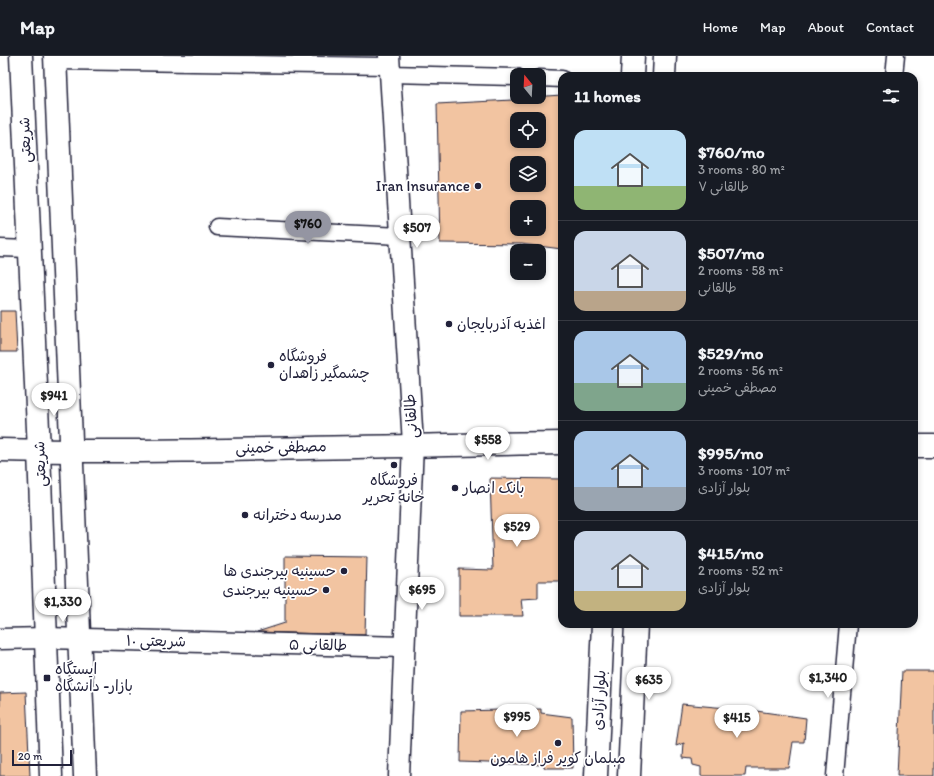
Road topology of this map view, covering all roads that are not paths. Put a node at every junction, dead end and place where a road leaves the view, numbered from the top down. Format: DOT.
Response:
graph roads {
  1 [pos="21,56"];
  2 [pos="633,56"];
  3 [pos="665,56"];
  4 [pos="896,56"];
  5 [pos="55,58"];
  6 [pos="389,65"];
  7 [pos="632,72"];
  8 [pos="664,72"];
  9 [pos="894,72"];
  10 [pos="510,77"];
  11 [pos="546,78"];
  12 [pos="558,79"];
  13 [pos="217,226"];
  14 [pos="400,236"];
  15 [pos="0,248"];
  16 [pos="29,249"];
  17 [pos="558,443"];
  18 [pos="413,444"];
  19 [pos="918,446"];
  20 [pos="934,446"];
  21 [pos="0,450"];
  22 [pos="39,451"];
  23 [pos="73,452"];
  24 [pos="603,628"];
  25 [pos="636,628"];
  26 [pos="848,628"];
  27 [pos="46,638"];
  28 [pos="0,639"];
  29 [pos="80,639"];
  30 [pos="232,643"];
  31 [pos="404,647"];
  32 [pos="50,776"];
  33 [pos="85,776"];
  34 [pos="399,776"];
  35 [pos="596,776"];
  36 [pos="629,776"];
  37 [pos="835,776"];
  1 -- 16 [label="main road, شریعتی"];
  2 -- 7 [label="main road"];
  3 -- 8 [label="main road"];
  4 -- 9 [label="street"];
  5 -- 6 [label="street"];
  5 -- 23 [label="main road"];
  6 -- 10 [label="street"];
  6 -- 14 [label="street, طالقانی"];
  11 -- 12 [label="street"];
  13 -- 14 [label="street"];
  14 -- 18 [label="street, طالقانی"];
  15 -- 16 [label="street"];
  16 -- 22 [label="main road, شریعتی"];
  17 -- 18 [label="main road, مصطفی خمینی"];
  18 -- 23 [label="main road, مصطفی خمینی"];
  18 -- 31 [label="street, طالقانی"];
  19 -- 20 [label="main road"];
  21 -- 22 [label="main road, مصطفی خمینی"];
  22 -- 23 [label="main road, مصطفی خمینی"];
  22 -- 27 [label="main road, شریعتی"];
  23 -- 29 [label="main road"];
  24 -- 35 [label="main road, بلوار آزادی"];
  25 -- 36 [label="main road"];
  26 -- 37 [label="street"];
  27 -- 28 [label="street, شریعتی ۱۰"];
  27 -- 29 [label="street, شریعتی ۱۰"];
  27 -- 32 [label="main road, شریعتی"];
  29 -- 30 [label="street, شریعتی ۱۰"];
  29 -- 33 [label="main road"];
  30 -- 31 [label="street, طالقانی ۵"];
  31 -- 34 [label="street, طالقانی"];
}
